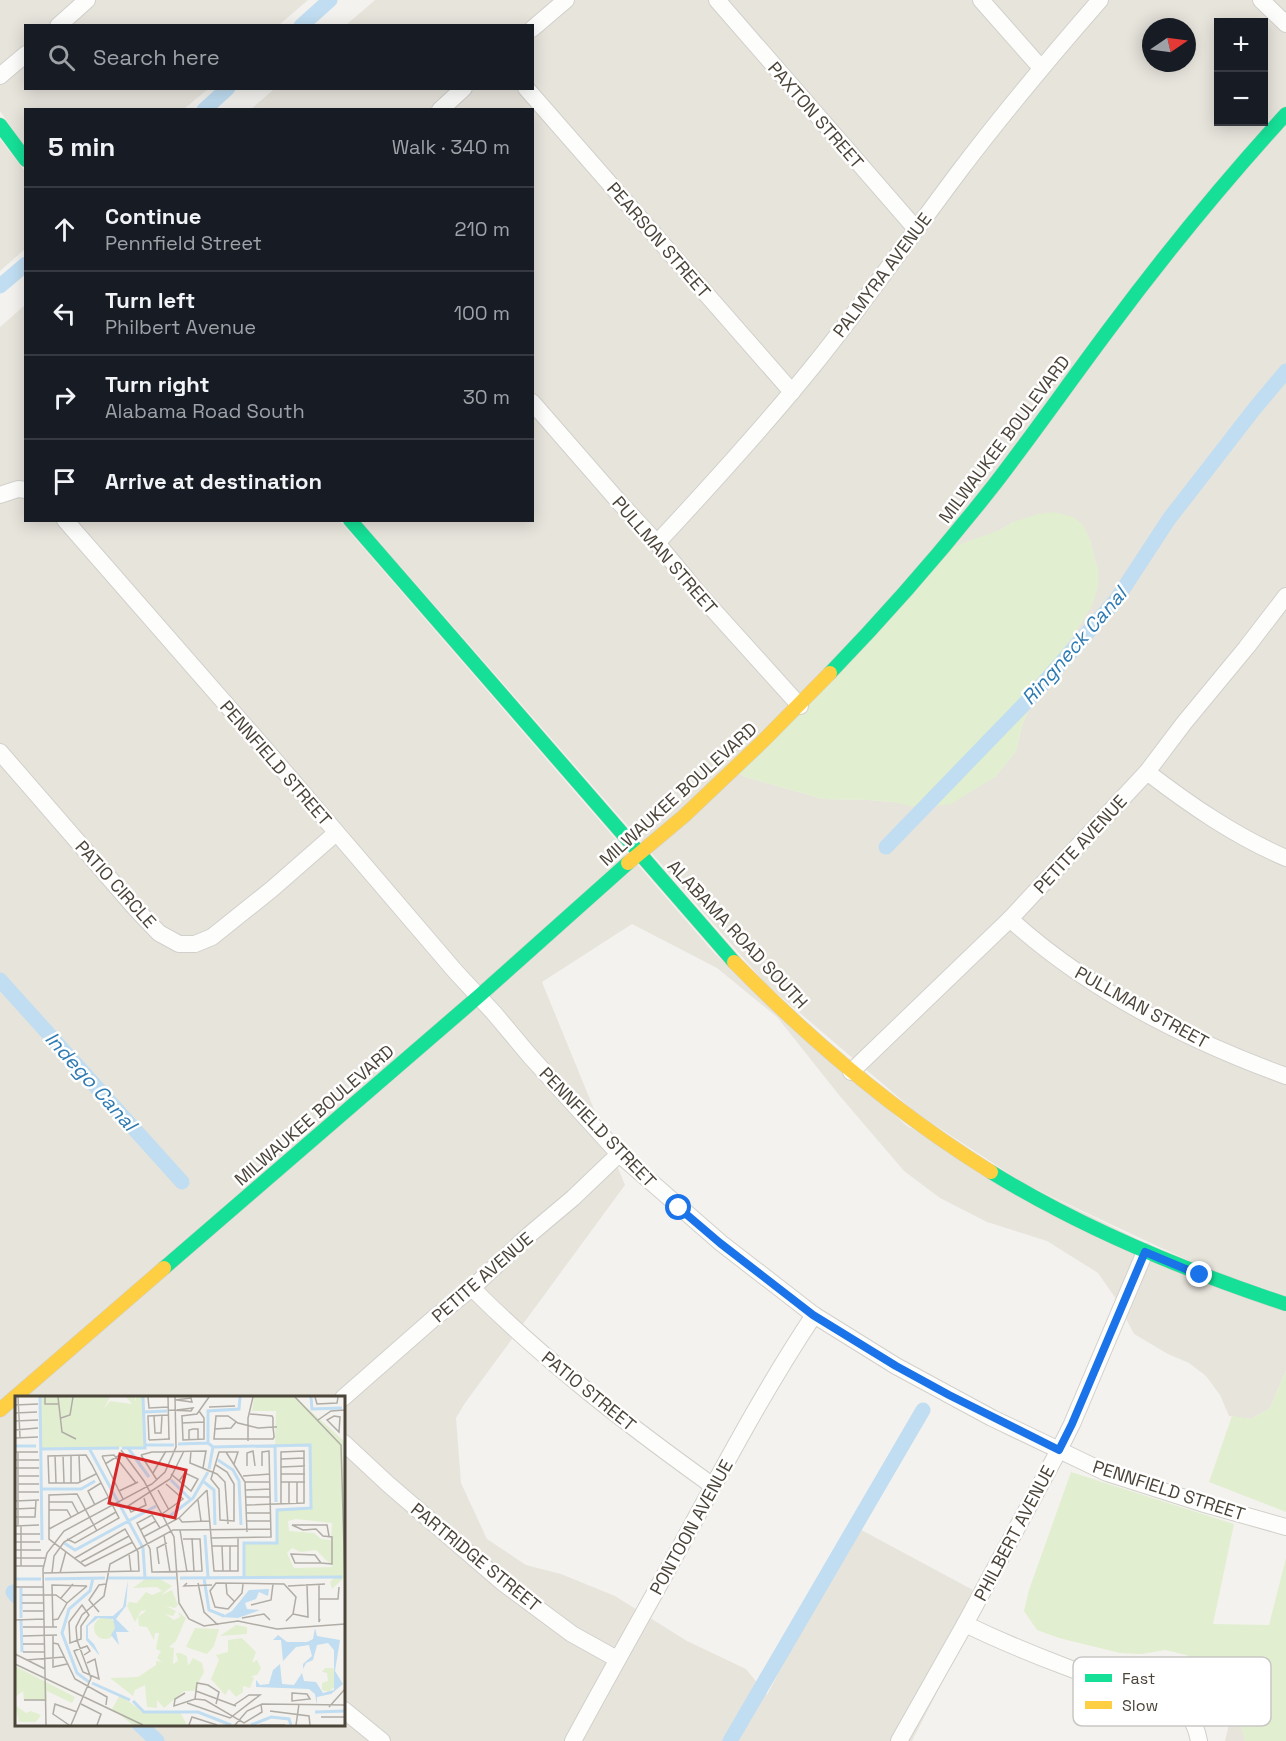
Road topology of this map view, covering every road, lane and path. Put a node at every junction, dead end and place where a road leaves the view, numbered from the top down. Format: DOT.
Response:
graph roads {
  1 [pos="87,0"];
  2 [pos="566,0"];
  3 [pos="717,0"];
  4 [pos="981,0"];
  5 [pos="1100,0"];
  6 [pos="1261,0"];
  7 [pos="60,24"];
  8 [pos="1286,24"];
  9 [pos="534,27"];
  10 [pos="24,56"];
  11 [pos="1041,68"];
  12 [pos="0,76"];
  13 [pos="462,90"];
  14 [pos="528,90"];
  15 [pos="442,108"];
  16 [pos="1286,114"];
  17 [pos="0,125"];
  18 [pos="24,157"];
  19 [pos="916,229"];
  20 [pos="792,392"];
  21 [pos="534,404"];
  22 [pos="22,489"];
  23 [pos="0,495"];
  24 [pos="68,522"];
  25 [pos="352,522"];
  26 [pos="657,543"];
  27 [pos="1286,596"];
  28 [pos="800,706"];
  29 [pos="0,752"];
  30 [pos="1147,772"];
  31 [pos="336,833"];
  32 [pos="639,854"];
  33 [pos="1286,858"];
  34 [pos="1010,918"];
  35 [pos="479,996"];
  36 [pos="851,1072"];
  37 [pos="1286,1076"];
  38 [pos="619,1154"];
  39 [pos="1145,1252"];
  40 [pos="472,1288"];
  41 [pos="1286,1304"];
  42 [pos="813,1315"];
  43 [pos="27,1393"];
  44 [pos="345,1396"];
  45 [pos="15,1401"];
  46 [pos="0,1410"];
  47 [pos="345,1444"];
  48 [pos="1059,1450"];
  49 [pos="713,1486"];
  50 [pos="1286,1527"];
  51 [pos="965,1624"];
  52 [pos="617,1659"];
  53 [pos="1073,1670"];
  54 [pos="345,1711"];
  55 [pos="382,1741"];
  56 [pos="573,1741"];
  57 [pos="899,1741"];
  1 -- 7 [label="street"];
  2 -- 9 [label="street"];
  3 -- 19 [label="street, PAXTON STREET"];
  4 -- 11 [label="street"];
  5 -- 11 [label="street, PALMYRA AVENUE"];
  6 -- 8 [label="street"];
  10 -- 12 [label="street"];
  11 -- 19 [label="street, PALMYRA AVENUE"];
  13 -- 15 [label="street"];
  14 -- 20 [label="street, PEARSON STREET"];
  16 -- 28 [label="street, MILWAUKEE BOULEVARD"];
  17 -- 18 [label="street"];
  19 -- 20 [label="street, PALMYRA AVENUE"];
  20 -- 26 [label="street, PALMYRA AVENUE"];
  21 -- 26 [label="street, PULLMAN STREET"];
  22 -- 23 [label="street"];
  24 -- 31 [label="street, PENNFIELD STREET"];
  25 -- 32 [label="street, ALABAMA ROAD SOUTH"];
  26 -- 28 [label="street, PULLMAN STREET"];
  27 -- 30 [label="street, PETITE AVENUE"];
  28 -- 32 [label="street, MILWAUKEE BOULEVARD"];
  29 -- 31 [label="street, PATIO CIRCLE"];
  30 -- 33 [label="street"];
  30 -- 34 [label="street, PETITE AVENUE"];
  31 -- 35 [label="street, PENNFIELD STREET"];
  32 -- 35 [label="street, MILWAUKEE BOULEVARD"];
  32 -- 36 [label="street, ALABAMA ROAD SOUTH"];
  34 -- 36 [label="street, PETITE AVENUE"];
  34 -- 37 [label="street, PULLMAN STREET"];
  35 -- 38 [label="street, PENNFIELD STREET"];
  35 -- 43 [label="street, MILWAUKEE BOULEVARD"];
  36 -- 39 [label="street, ALABAMA ROAD SOUTH"];
  38 -- 40 [label="street, PETITE AVENUE"];
  38 -- 42 [label="street, PENNFIELD STREET"];
  39 -- 41 [label="street, ALABAMA ROAD SOUTH"];
  39 -- 48 [label="street, PHILBERT AVENUE"];
  40 -- 44 [label="street, PETITE AVENUE"];
  40 -- 49 [label="street, PATIO STREET"];
  42 -- 48 [label="street, PENNFIELD STREET"];
  42 -- 49 [label="street, PONTOON AVENUE"];
  45 -- 46 [label="street, MILWAUKEE BOULEVARD"];
  47 -- 52 [label="street, PARTRIDGE STREET"];
  48 -- 50 [label="street, PENNFIELD STREET"];
  48 -- 51 [label="street, PHILBERT AVENUE"];
  49 -- 52 [label="street, PONTOON AVENUE"];
  51 -- 53 [label="street"];
  51 -- 57 [label="street, PHILBERT AVENUE"];
  52 -- 56 [label="street, PONTOON AVENUE"];
  54 -- 55 [label="street"];
}
